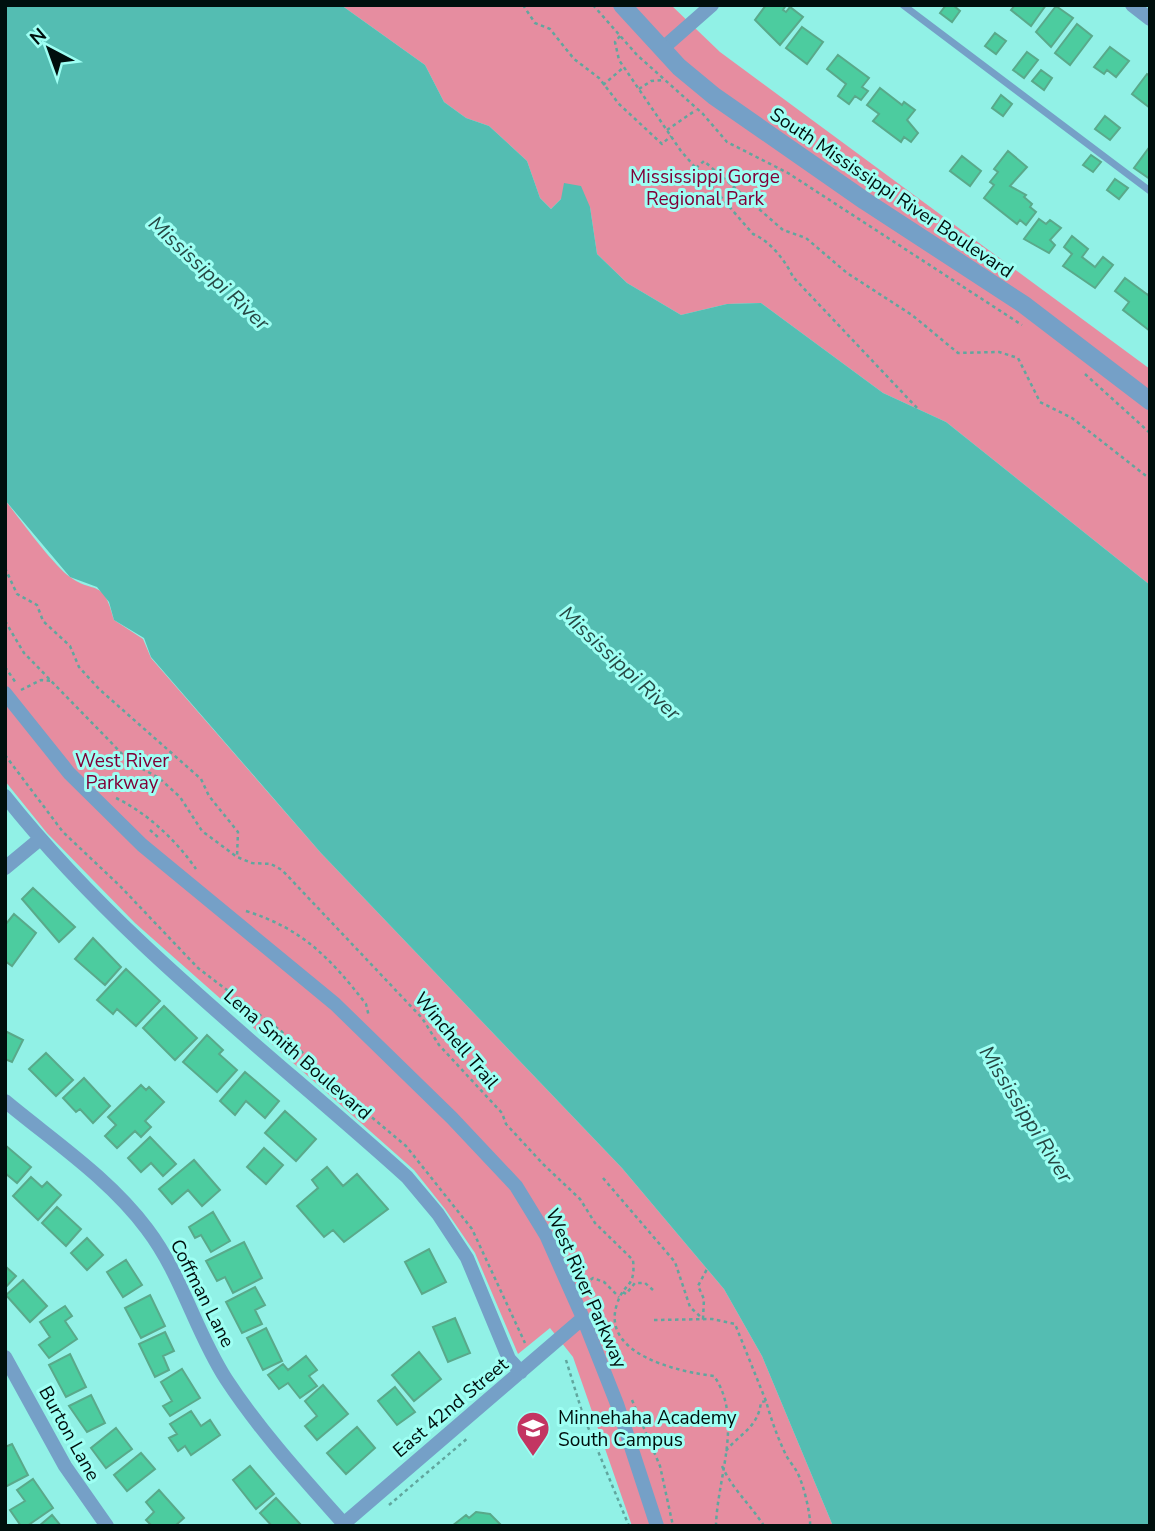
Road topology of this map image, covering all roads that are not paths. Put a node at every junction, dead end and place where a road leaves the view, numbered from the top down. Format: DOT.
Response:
graph roads {
  1 [pos="622,5"];
  2 [pos="712,5"];
  3 [pos="903,5"];
  4 [pos="1132,5"];
  5 [pos="1150,19"];
  6 [pos="662,49"];
  7 [pos="1150,191"];
  8 [pos="1150,401"];
  9 [pos="5,692"];
  10 [pos="5,796"];
  11 [pos="40,839"];
  12 [pos="5,868"];
  13 [pos="5,1101"];
  14 [pos="583,1318"];
  15 [pos="5,1357"];
  16 [pos="521,1372"];
  17 [pos="343,1525"];
  18 [pos="107,1526"];
  19 [pos="657,1526"];
  1 -- 6 [label="street, South Mississippi River Boulevard"];
  2 -- 6 [label="street"];
  3 -- 7 [label="lane"];
  4 -- 5 [label="street"];
  6 -- 8 [label="street, South Mississippi River Boulevard"];
  9 -- 14 [label="street, West River Parkway"];
  10 -- 11 [label="street, Lena Smith Boulevard"];
  11 -- 12 [label="street"];
  11 -- 16 [label="street, Lena Smith Boulevard"];
  13 -- 17 [label="street, Coffman Lane"];
  14 -- 16 [label="street, East 42nd Street"];
  14 -- 19 [label="street, West River Parkway"];
  15 -- 18 [label="street, Burton Lane"];
  16 -- 17 [label="street, East 42nd Street"];
}
